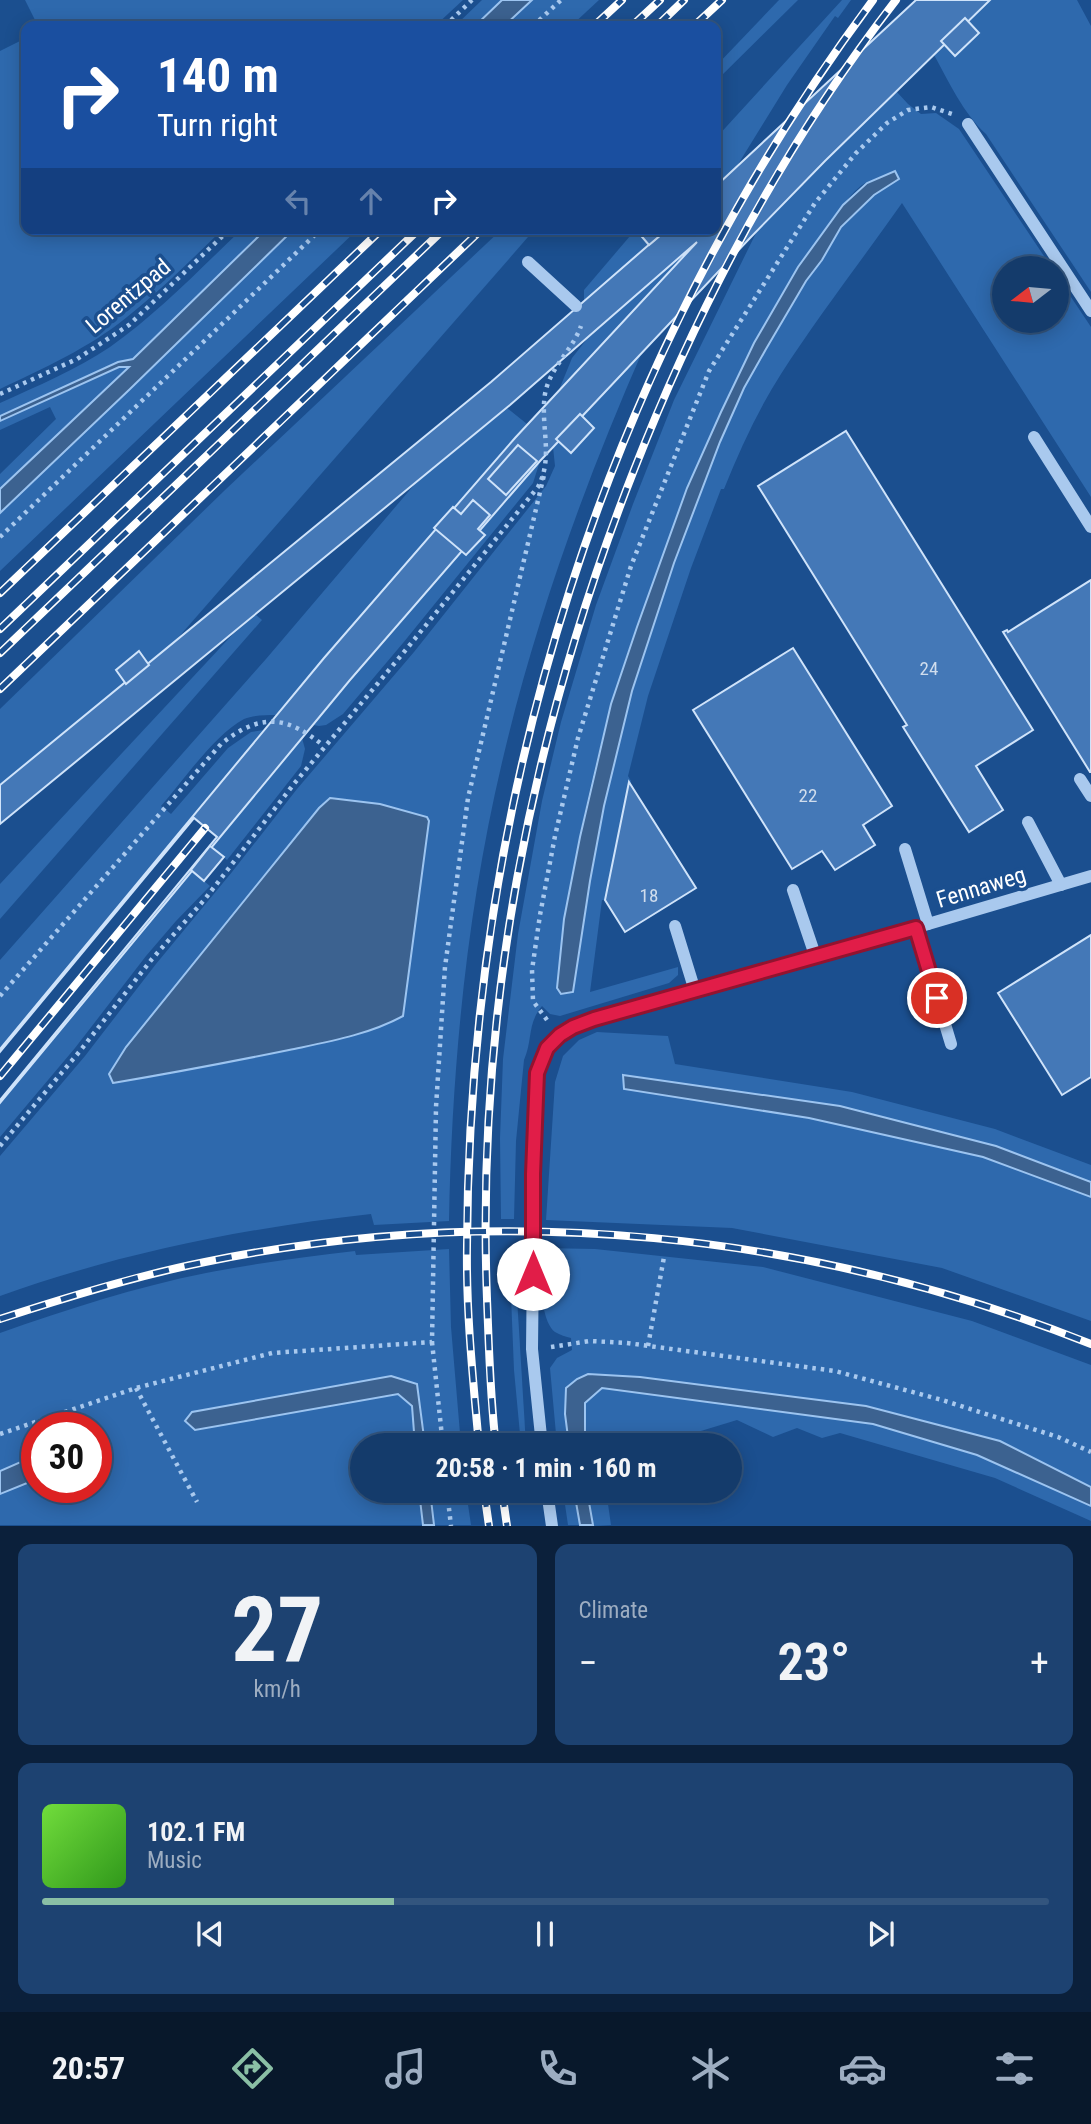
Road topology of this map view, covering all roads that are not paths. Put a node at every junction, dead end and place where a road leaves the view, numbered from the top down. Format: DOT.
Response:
graph roads {
  1 [pos="968,124"];
  2 [pos="528,262"];
  3 [pos="576,306"];
  4 [pos="1091,311"];
  5 [pos="1034,437"];
  6 [pos="1091,527"];
  7 [pos="1080,779"];
  8 [pos="1091,796"];
  9 [pos="1028,822"];
  10 [pos="905,849"];
  11 [pos="1091,876"];
  12 [pos="1061,885"];
  13 [pos="793,890"];
  14 [pos="675,926"];
  15 [pos="922,926"];
  16 [pos="816,958"];
  17 [pos="695,992"];
  18 [pos="951,1044"];
  19 [pos="541,1433"];
  20 [pos="549,1503"];
  21 [pos="552,1525"];
  1 -- 4 [label="street"];
  2 -- 3 [label="street"];
  5 -- 6 [label="street"];
  7 -- 8 [label="street"];
  9 -- 12 [label="street"];
  10 -- 15 [label="street"];
  11 -- 12 [label="street, Fennaweg"];
  12 -- 15 [label="street, Fennaweg"];
  13 -- 16 [label="street"];
  14 -- 17 [label="street"];
  15 -- 16 [label="street, Fennaweg"];
  15 -- 18 [label="street"];
  16 -- 17 [label="street, Fennaweg"];
  17 -- 19 [label="street, Fennaweg"];
  20 -- 21 [label="street"];
}
